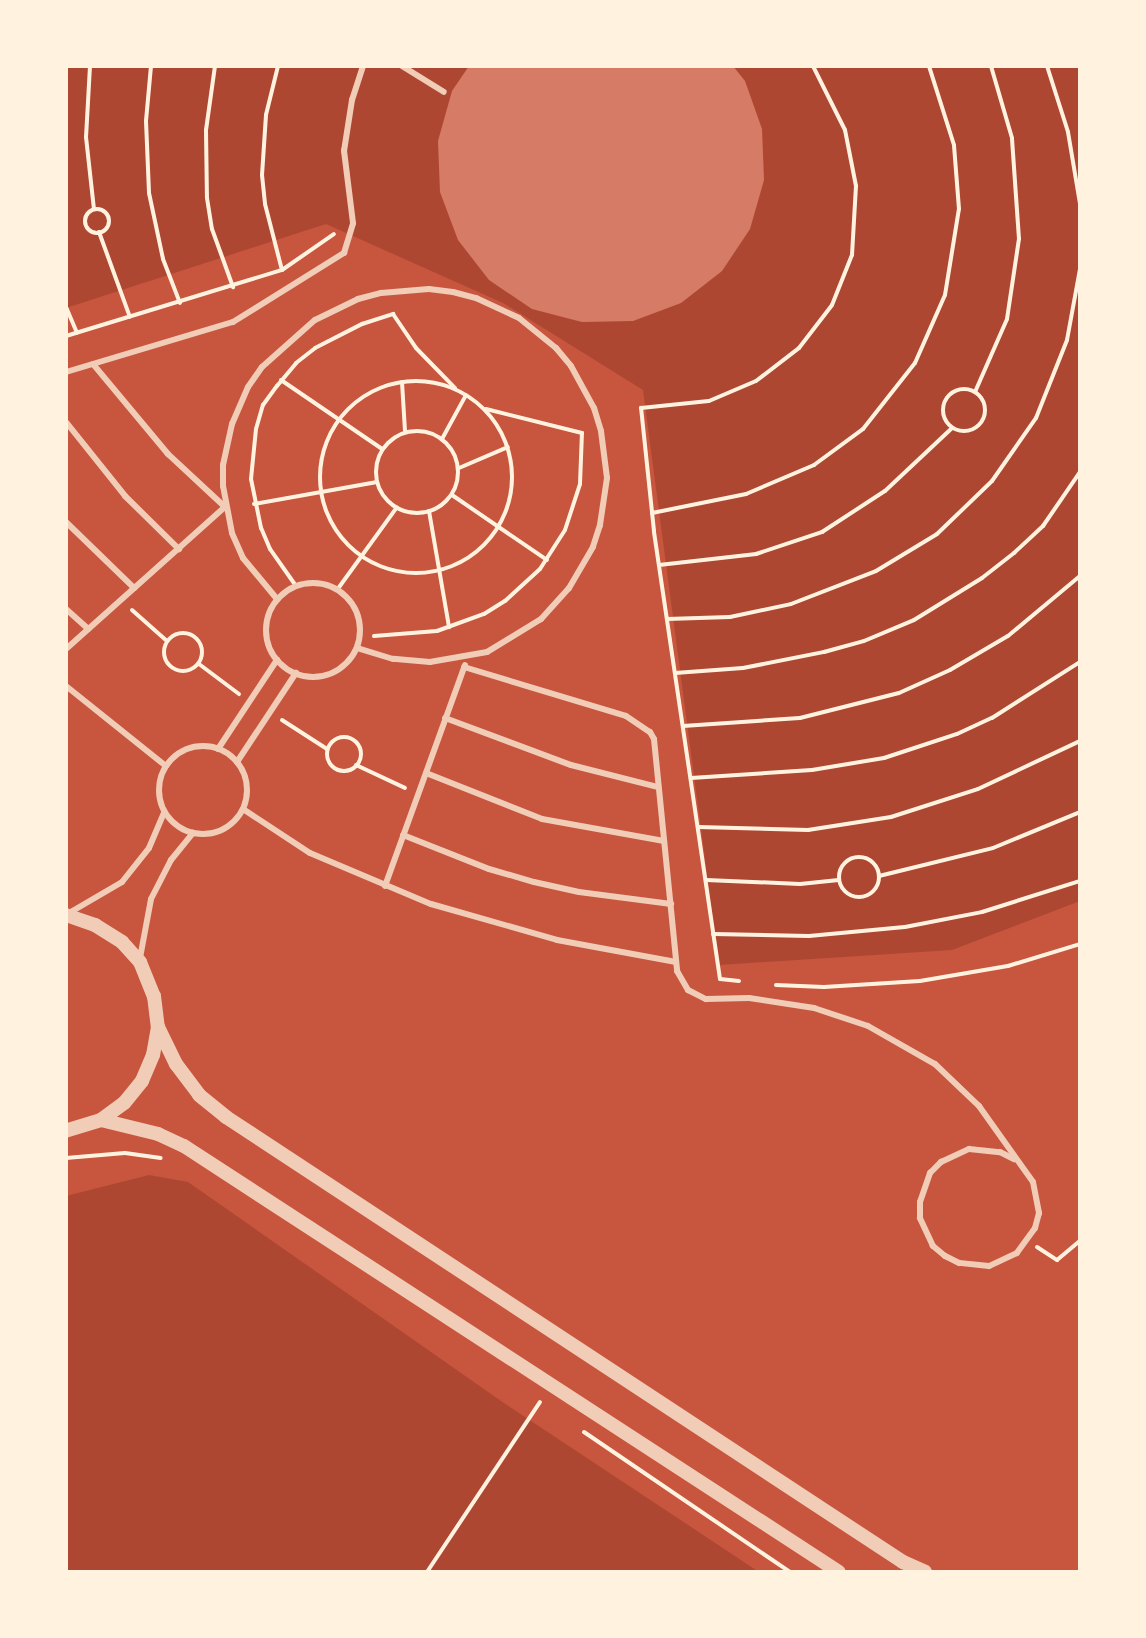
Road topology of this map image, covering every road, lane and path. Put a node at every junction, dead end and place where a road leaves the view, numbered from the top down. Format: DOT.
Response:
graph roads {
  1 [pos="90,66"];
  2 [pos="151,66"];
  3 [pos="215,66"];
  4 [pos="278,66"];
  5 [pos="363,66"];
  6 [pos="402,66"];
  7 [pos="813,66"];
  8 [pos="929,66"];
  9 [pos="991,66"];
  10 [pos="1047,66"];
  11 [pos="444,92"];
  12 [pos="1080,204"];
  13 [pos="94,209"];
  14 [pos="99,232"];
  15 [pos="352,234"];
  16 [pos="1080,269"];
  17 [pos="282,270"];
  18 [pos="233,288"];
  19 [pos="180,303"];
  20 [pos="66,307"];
  21 [pos="130,317"];
  22 [pos="77,333"];
  23 [pos="66,336"];
  24 [pos="93,364"];
  25 [pos="66,372"];
  26 [pos="281,380"];
  27 [pos="402,382"];
  28 [pos="456,390"];
  29 [pos="975,392"];
  30 [pos="466,395"];
  31 [pos="484,408"];
  32 [pos="339,420"];
  33 [pos="66,422"];
  34 [pos="952,428"];
  35 [pos="405,433"];
  36 [pos="442,439"];
  37 [pos="508,447"];
  38 [pos="382,449"];
  39 [pos="459,468"];
  40 [pos="1080,472"];
  41 [pos="377,482"];
  42 [pos="321,492"];
  43 [pos="452,495"];
  44 [pos="254,504"];
  45 [pos="225,507"];
  46 [pos="397,507"];
  47 [pos="429,511"];
  48 [pos="652,513"];
  49 [pos="66,522"];
  50 [pos="499,527"];
  51 [pos="179,549"];
  52 [pos="361,556"];
  53 [pos="547,560"];
  54 [pos="659,565"];
  55 [pos="439,571"];
  56 [pos="1080,576"];
  57 [pos="296,586"];
  58 [pos="134,588"];
  59 [pos="337,590"];
  60 [pos="277,599"];
  61 [pos="121,600"];
  62 [pos="66,609"];
  63 [pos="667,619"];
  64 [pos="449,628"];
  65 [pos="88,629"];
  66 [pos="360,636"];
  67 [pos="168,641"];
  68 [pos="357,648"];
  69 [pos="66,649"];
  70 [pos="467,658"];
  71 [pos="277,660"];
  72 [pos="1080,662"];
  73 [pos="199,664"];
  74 [pos="464,667"];
  75 [pos="296,673"];
  76 [pos="675,673"];
  77 [pos="66,686"];
  78 [pos="250,702"];
  79 [pos="270,712"];
  80 [pos="445,718"];
  81 [pos="683,726"];
  82 [pos="1080,741"];
  83 [pos="218,749"];
  84 [pos="327,749"];
  85 [pos="237,762"];
  86 [pos="356,765"];
  87 [pos="166,766"];
  88 [pos="426,773"];
  89 [pos="690,778"];
  90 [pos="658,787"];
  91 [pos="418,795"];
  92 [pos="243,809"];
  93 [pos="164,812"];
  94 [pos="1080,812"];
  95 [pos="698,827"];
  96 [pos="193,833"];
  97 [pos="403,835"];
  98 [pos="664,841"];
  99 [pos="879,876"];
  100 [pos="705,880"];
  101 [pos="839,880"];
  102 [pos="1080,881"];
  103 [pos="385,886"];
  104 [pos="671,904"];
  105 [pos="66,914"];
  106 [pos="713,934"];
  107 [pos="1080,944"];
  108 [pos="140,962"];
  109 [pos="676,962"];
  110 [pos="746,982"];
  111 [pos="772,985"];
  112 [pos="158,1027"];
  113 [pos="101,1120"];
  114 [pos="66,1131"];
  115 [pos="66,1158"];
  116 [pos="1014,1159"];
  117 [pos="175,1163"];
  118 [pos="1080,1241"];
  119 [pos="1028,1242"];
  120 [pos="553,1411"];
  121 [pos="579,1429"];
  122 [pos="427,1572"];
  123 [pos="790,1572"];
  124 [pos="839,1572"];
  125 [pos="925,1572"];
  1 -- 13 [label="path"];
  2 -- 19 [label="path"];
  3 -- 18 [label="path"];
  4 -- 17 [label="path"];
  5 -- 15 [label="lane"];
  6 -- 11 [label="lane"];
  7 -- 48 [label="path"];
  8 -- 48 [label="path"];
  9 -- 29 [label="path"];
  10 -- 12 [label="path"];
  13 -- 14 [label="path"];
  13 -- 14 [label="path"];
  14 -- 21 [label="path"];
  15 -- 17 [label="path"];
  15 -- 24 [label="lane"];
  16 -- 63 [label="path"];
  17 -- 18 [label="path"];
  18 -- 19 [label="path"];
  19 -- 21 [label="path"];
  20 -- 22 [label="path"];
  21 -- 22 [label="path"];
  22 -- 23 [label="path"];
  24 -- 25 [label="lane"];
  24 -- 45 [label="lane"];
  26 -- 28 [label="path"];
  26 -- 32 [label="path"];
  26 -- 44 [label="path"];
  27 -- 28 [label="path"];
  27 -- 32 [label="path"];
  27 -- 35 [label="path"];
  28 -- 30 [label="path"];
  29 -- 34 [label="path"];
  29 -- 34 [label="path"];
  30 -- 31 [label="path"];
  30 -- 36 [label="path"];
  31 -- 37 [label="path"];
  31 -- 53 [label="path"];
  32 -- 38 [label="path"];
  32 -- 42 [label="path"];
  33 -- 51 [label="lane"];
  34 -- 54 [label="path"];
  35 -- 36 [label="path"];
  35 -- 38 [label="path"];
  36 -- 39 [label="path"];
  37 -- 39 [label="path"];
  37 -- 50 [label="path"];
  38 -- 41 [label="path"];
  39 -- 43 [label="path"];
  40 -- 76 [label="path"];
  41 -- 42 [label="path"];
  41 -- 46 [label="path"];
  42 -- 44 [label="path"];
  42 -- 52 [label="path"];
  43 -- 47 [label="path"];
  43 -- 50 [label="path"];
  44 -- 57 [label="path"];
  45 -- 51 [label="lane"];
  45 -- 60 [label="lane"];
  45 -- 70 [label="lane"];
  46 -- 47 [label="path"];
  46 -- 52 [label="path"];
  47 -- 55 [label="path"];
  48 -- 54 [label="path"];
  49 -- 58 [label="lane"];
  50 -- 53 [label="path"];
  50 -- 55 [label="path"];
  51 -- 58 [label="lane"];
  52 -- 55 [label="path"];
  52 -- 59 [label="path"];
  53 -- 64 [label="path"];
  54 -- 63 [label="path"];
  55 -- 64 [label="path"];
  56 -- 81 [label="path"];
  57 -- 59 [label="lane"];
  57 -- 60 [label="lane"];
  58 -- 61 [label="lane"];
  59 -- 66 [label="lane"];
  60 -- 71 [label="lane"];
  61 -- 65 [label="lane"];
  61 -- 67 [label="path"];
  62 -- 65 [label="lane"];
  63 -- 76 [label="path"];
  64 -- 66 [label="path"];
  65 -- 69 [label="lane"];
  66 -- 68 [label="lane"];
  67 -- 73 [label="path"];
  67 -- 73 [label="path"];
  68 -- 70 [label="lane"];
  68 -- 75 [label="lane"];
  70 -- 74 [label="lane"];
  71 -- 75 [label="lane"];
  71 -- 78 [label="lane"];
  72 -- 89 [label="path"];
  73 -- 78 [label="path"];
  74 -- 80 [label="lane"];
  74 -- 90 [label="lane"];
  75 -- 79 [label="lane"];
  76 -- 81 [label="path"];
  77 -- 87 [label="lane"];
  78 -- 83 [label="lane"];
  79 -- 84 [label="path"];
  79 -- 85 [label="lane"];
  80 -- 88 [label="lane"];
  80 -- 90 [label="lane"];
  81 -- 89 [label="path"];
  82 -- 95 [label="path"];
  83 -- 85 [label="lane"];
  83 -- 87 [label="lane"];
  84 -- 86 [label="path"];
  84 -- 86 [label="path"];
  85 -- 92 [label="lane"];
  86 -- 91 [label="path"];
  87 -- 93 [label="lane"];
  88 -- 91 [label="lane"];
  88 -- 98 [label="lane"];
  89 -- 95 [label="path"];
  90 -- 98 [label="lane"];
  91 -- 97 [label="lane"];
  92 -- 96 [label="lane"];
  92 -- 103 [label="lane"];
  93 -- 96 [label="lane"];
  93 -- 105 [label="lane"];
  94 -- 99 [label="path"];
  95 -- 100 [label="path"];
  96 -- 108 [label="lane"];
  97 -- 103 [label="lane"];
  97 -- 104 [label="lane"];
  98 -- 104 [label="lane"];
  99 -- 101 [label="path"];
  99 -- 101 [label="path"];
  100 -- 101 [label="path"];
  100 -- 106 [label="path"];
  102 -- 106 [label="path"];
  103 -- 109 [label="lane"];
  104 -- 109 [label="lane"];
  105 -- 108 [label="street"];
  106 -- 110 [label="path"];
  107 -- 111 [label="path"];
  108 -- 112 [label="street"];
  109 -- 116 [label="lane"];
  112 -- 113 [label="street"];
  112 -- 125 [label="street"];
  113 -- 114 [label="street"];
  113 -- 124 [label="street"];
  115 -- 117 [label="path"];
  116 -- 119 [label="lane"];
  116 -- 119 [label="lane"];
  118 -- 119 [label="path"];
  120 -- 122 [label="path"];
  121 -- 123 [label="path"];
}
